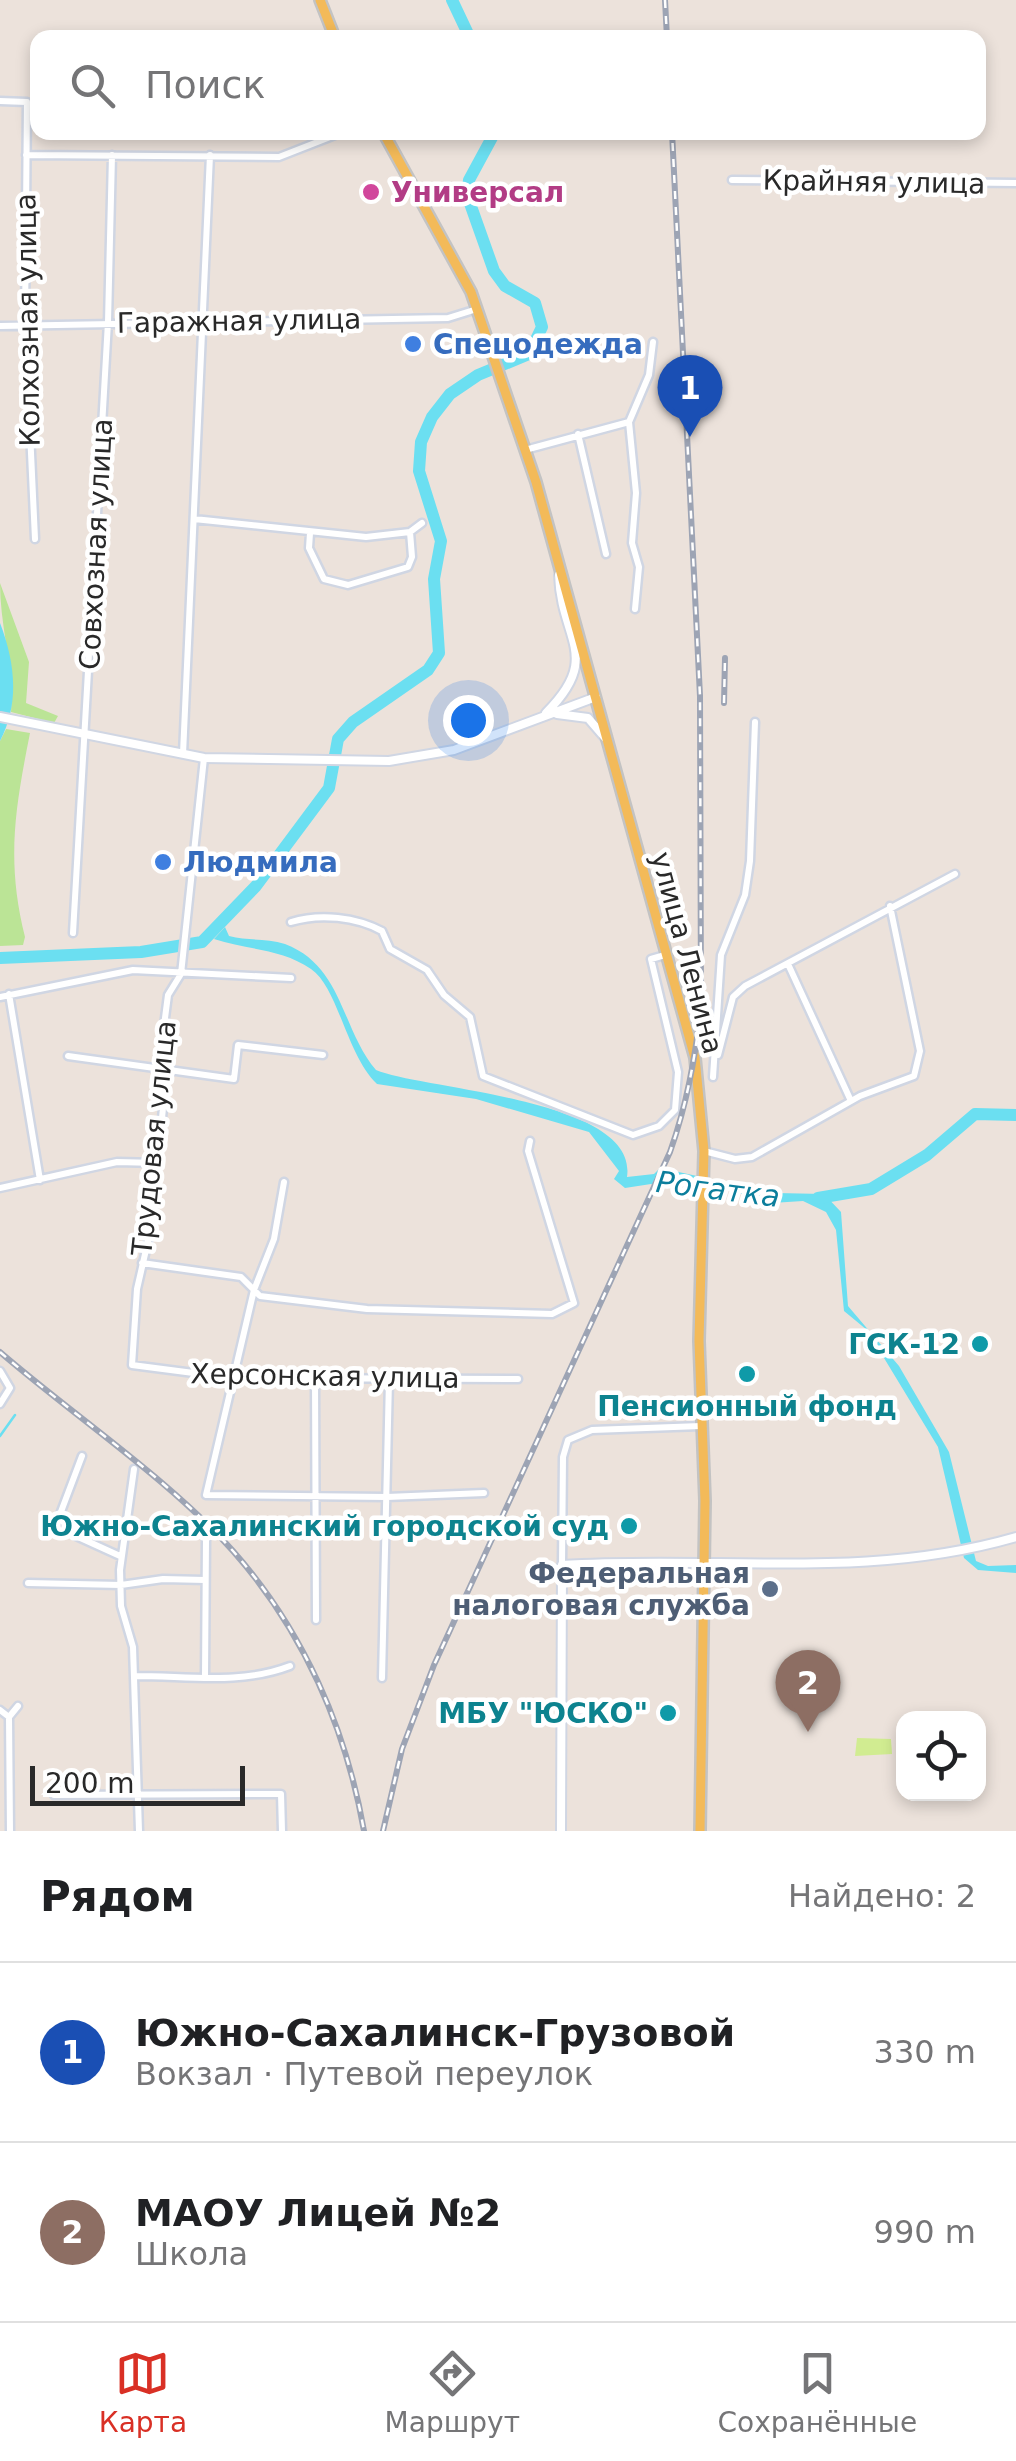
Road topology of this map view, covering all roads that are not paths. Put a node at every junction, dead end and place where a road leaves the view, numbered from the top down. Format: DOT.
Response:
graph roads {
  1 [pos="320,0"];
  2 [pos="332,30"];
  3 [pos="0,101"];
  4 [pos="323,140"];
  5 [pos="388,140"];
  6 [pos="26,154"];
  7 [pos="112,154"];
  8 [pos="210,155"];
  9 [pos="732,180"];
  10 [pos="1016,183"];
  11 [pos="477,309"];
  12 [pos="108,322"];
  13 [pos="25,324"];
  14 [pos="204,324"];
  15 [pos="0,326"];
  16 [pos="653,342"];
  17 [pos="629,422"];
  18 [pos="578,434"];
  19 [pos="525,450"];
  20 [pos="194,519"];
  21 [pos="422,523"];
  22 [pos="410,532"];
  23 [pos="310,533"];
  24 [pos="35,538"];
  25 [pos="606,554"];
  26 [pos="558,560"];
  27 [pos="635,609"];
  28 [pos="596,697"];
  29 [pos="543,716"];
  30 [pos="0,717"];
  31 [pos="755,722"];
  32 [pos="85,736"];
  33 [pos="609,742"];
  34 [pos="183,754"];
  35 [pos="204,758"];
  36 [pos="955,874"];
  37 [pos="890,906"];
  38 [pos="290,922"];
  39 [pos="74,933"];
  40 [pos="665,956"];
  41 [pos="788,964"];
  42 [pos="181,974"];
  43 [pos="291,978"];
  44 [pos="9,994"];
  45 [pos="0,997"];
  46 [pos="323,1055"];
  47 [pos="68,1056"];
  48 [pos="164,1066"];
  49 [pos="713,1077"];
  50 [pos="699,1090"];
  51 [pos="850,1101"];
  52 [pos="530,1141"];
  53 [pos="704,1156"];
  54 [pos="156,1163"];
  55 [pos="40,1180"];
  56 [pos="284,1182"];
  57 [pos="0,1188"];
  58 [pos="142,1263"];
  59 [pos="254,1290"];
  60 [pos="132,1364"];
  61 [pos="0,1371"];
  62 [pos="232,1378"];
  63 [pos="315,1379"];
  64 [pos="518,1379"];
  65 [pos="388,1380"];
  66 [pos="0,1404"];
  67 [pos="701,1426"];
  68 [pos="82,1456"];
  69 [pos="134,1469"];
  70 [pos="484,1493"];
  71 [pos="314,1497"];
  72 [pos="387,1498"];
  73 [pos="1016,1537"];
  74 [pos="206,1538"];
  75 [pos="120,1556"];
  76 [pos="703,1562"];
  77 [pos="562,1565"];
  78 [pos="205,1580"];
  79 [pos="28,1583"];
  80 [pos="121,1585"];
  81 [pos="316,1620"];
  82 [pos="290,1666"];
  83 [pos="135,1676"];
  84 [pos="206,1676"];
  85 [pos="382,1678"];
  86 [pos="18,1706"];
  87 [pos="0,1710"];
  88 [pos="621,1710"];
  89 [pos="562,1711"];
  90 [pos="8,1718"];
  91 [pos="0,1752"];
  92 [pos="10,1753"];
  93 [pos="140,1793"];
  94 [pos="54,1794"];
  95 [pos="10,1831"];
  96 [pos="139,1831"];
  97 [pos="282,1831"];
  98 [pos="561,1831"];
  99 [pos="700,1831"];
  1 -- 2 [label="main road"];
  3 -- 6 [label="street, Колхозная улица"];
  4 -- 8 [label="street"];
  5 -- 11 [label="main road, улица Ленина"];
  6 -- 7 [label="street"];
  6 -- 13 [label="street, Колхозная улица"];
  7 -- 8 [label="street"];
  7 -- 12 [label="street, Совхозная улица"];
  8 -- 14 [label="street"];
  9 -- 10 [label="street, Крайняя улица"];
  11 -- 14 [label="street, Гаражная улица"];
  11 -- 19 [label="main road, улица Ленина"];
  12 -- 13 [label="street, Гаражная улица"];
  12 -- 14 [label="street, Гаражная улица"];
  12 -- 32 [label="street, Совхозная улица"];
  13 -- 15 [label="street, Гаражная улица"];
  13 -- 24 [label="street, Колхозная улица"];
  14 -- 20 [label="street"];
  16 -- 17 [label="street"];
  17 -- 18 [label="street"];
  17 -- 27 [label="street"];
  18 -- 19 [label="street"];
  18 -- 25 [label="street"];
  19 -- 26 [label="main road, улица Ленина"];
  20 -- 23 [label="street"];
  20 -- 34 [label="street"];
  21 -- 22 [label="street"];
  22 -- 23 [label="street"];
  22 -- 23 [label="street"];
  26 -- 28 [label="main road, улица Ленина"];
  26 -- 29 [label="main road"];
  28 -- 29 [label="main road"];
  28 -- 33 [label="main road, улица Ленина"];
  29 -- 33 [label="main road"];
  29 -- 35 [label="main road"];
  30 -- 32 [label="main road"];
  31 -- 49 [label="street"];
  32 -- 34 [label="main road"];
  32 -- 39 [label="street, Совхозная улица"];
  33 -- 40 [label="main road, улица Ленина"];
  34 -- 35 [label="main road"];
  35 -- 42 [label="street, Трудовая улица"];
  36 -- 37 [label="street"];
  37 -- 41 [label="street"];
  37 -- 51 [label="street"];
  38 -- 40 [label="street"];
  40 -- 50 [label="main road, улица Ленина"];
  41 -- 49 [label="street"];
  41 -- 51 [label="street"];
  42 -- 43 [label="street"];
  42 -- 44 [label="street"];
  42 -- 48 [label="street, Трудовая улица"];
  44 -- 45 [label="street"];
  44 -- 55 [label="street"];
  46 -- 48 [label="street"];
  47 -- 48 [label="street"];
  48 -- 54 [label="street, Трудовая улица"];
  49 -- 50 [label="street"];
  50 -- 53 [label="main road, улица Ленина"];
  51 -- 53 [label="street"];
  52 -- 59 [label="street"];
  53 -- 67 [label="main road, улица Ленина"];
  54 -- 55 [label="street"];
  54 -- 58 [label="street, Трудовая улица"];
  55 -- 57 [label="street"];
  56 -- 59 [label="street"];
  58 -- 59 [label="street"];
  58 -- 60 [label="street, Трудовая улица"];
  59 -- 62 [label="street"];
  60 -- 62 [label="street, Херсонская улица"];
  61 -- 66 [label="street"];
  62 -- 63 [label="street, Херсонская улица"];
  62 -- 71 [label="street"];
  63 -- 65 [label="street, Херсонская улица"];
  63 -- 71 [label="street"];
  64 -- 65 [label="street, Херсонская улица"];
  65 -- 72 [label="street"];
  67 -- 76 [label="main road, улица Ленина"];
  67 -- 77 [label="street"];
  68 -- 75 [label="street"];
  69 -- 75 [label="street"];
  70 -- 72 [label="street"];
  71 -- 72 [label="street"];
  71 -- 81 [label="street"];
  72 -- 85 [label="street"];
  73 -- 76 [label="main road"];
  74 -- 78 [label="street"];
  75 -- 80 [label="street"];
  76 -- 77 [label="main road"];
  76 -- 99 [label="main road, улица Ленина"];
  77 -- 89 [label="main road"];
  78 -- 80 [label="street"];
  78 -- 84 [label="street"];
  79 -- 80 [label="street"];
  80 -- 83 [label="street"];
  82 -- 84 [label="street"];
  83 -- 84 [label="street"];
  83 -- 93 [label="street"];
  86 -- 90 [label="street"];
  87 -- 90 [label="street"];
  88 -- 89 [label="street"];
  89 -- 98 [label="main road"];
  90 -- 92 [label="street"];
  91 -- 92 [label="street"];
  92 -- 95 [label="street"];
  93 -- 94 [label="street"];
  93 -- 96 [label="street"];
  93 -- 97 [label="street"];
}
